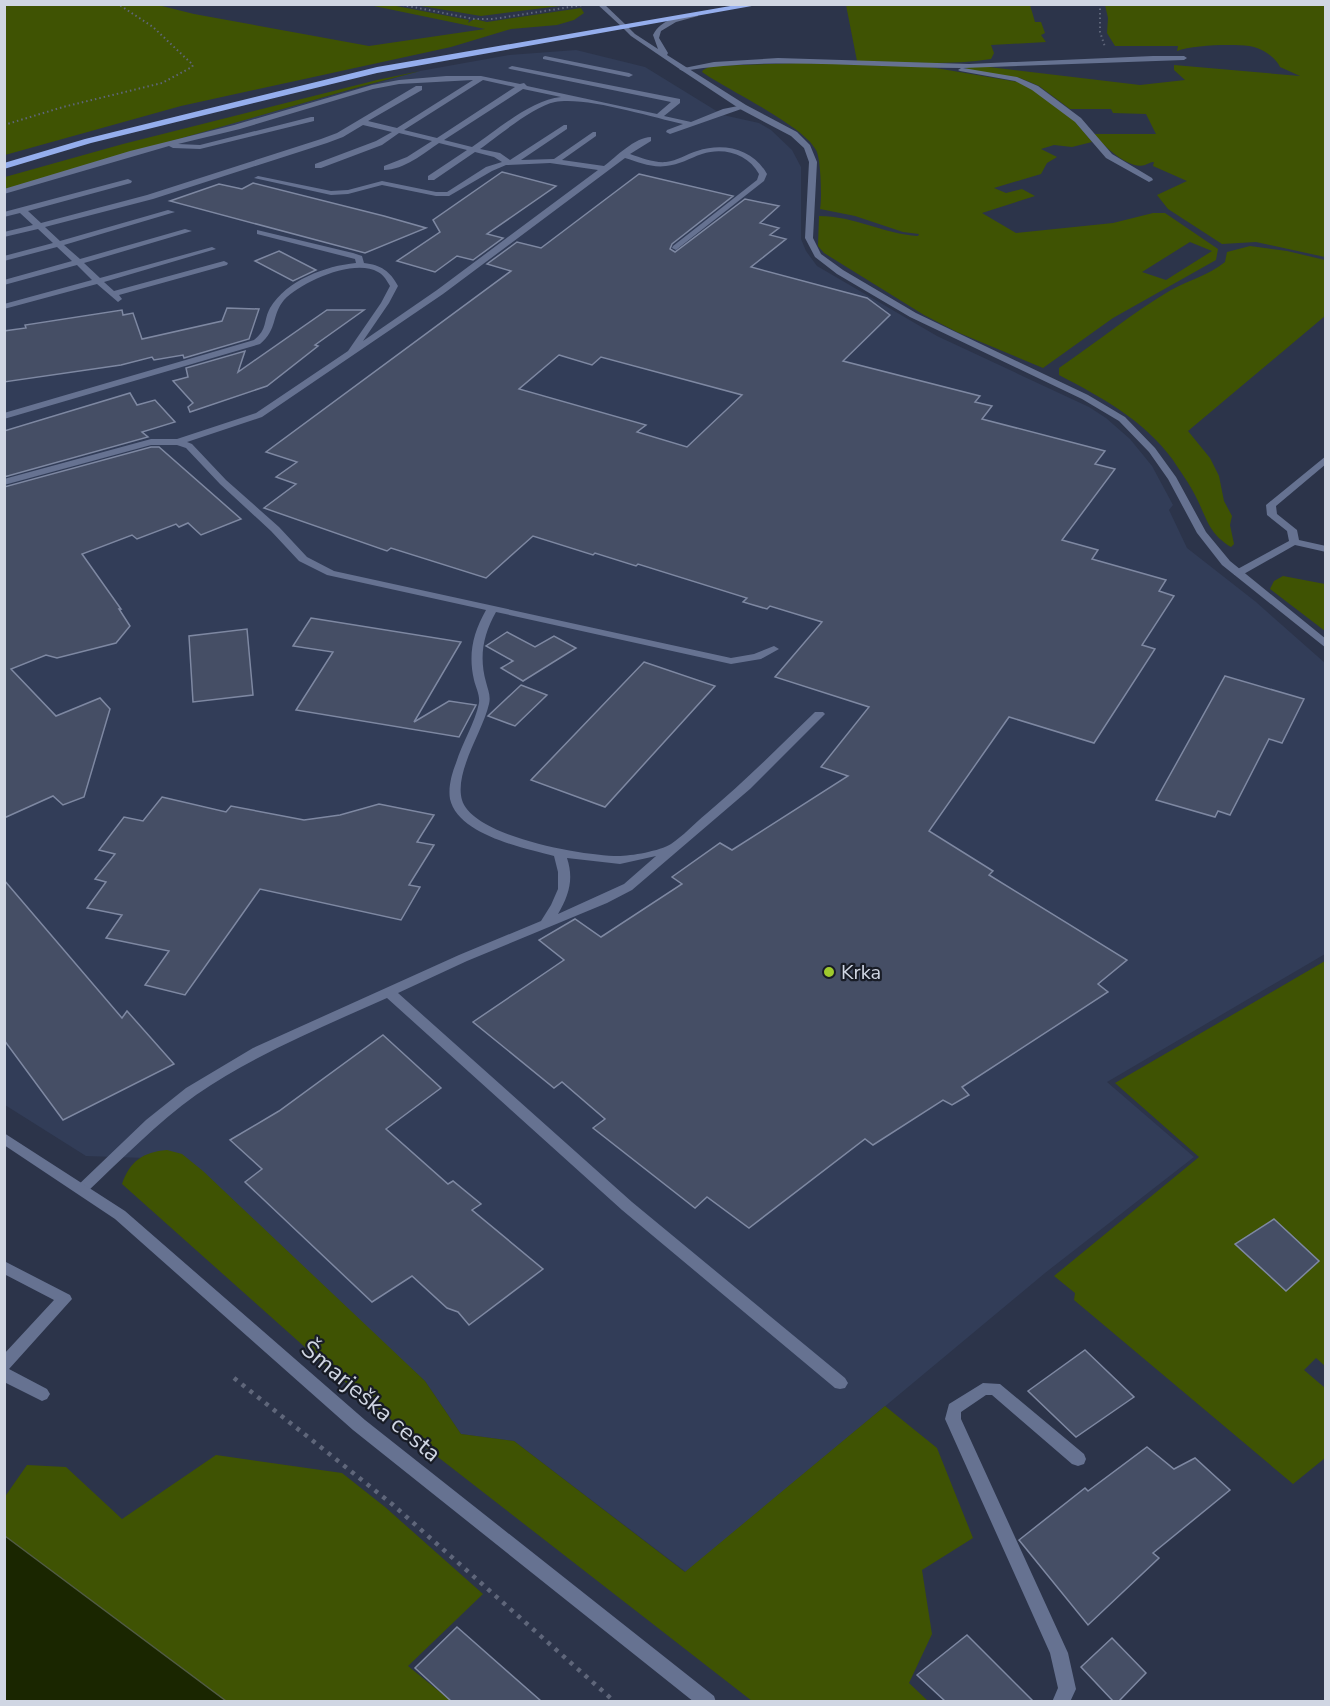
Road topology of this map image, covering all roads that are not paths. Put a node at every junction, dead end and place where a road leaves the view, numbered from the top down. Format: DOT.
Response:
graph roads {
  1 [pos="600,4"];
  2 [pos="759,4"];
  3 [pos="746,6"];
  4 [pos="624,26"];
  5 [pos="545,58"];
  6 [pos="1184,58"];
  7 [pos="669,60"];
  8 [pos="938,66"];
  9 [pos="595,67"];
  10 [pos="512,68"];
  11 [pos="683,69"];
  12 [pos="489,73"];
  13 [pos="629,75"];
  14 [pos="481,78"];
  15 [pos="530,81"];
  16 [pos="577,81"];
  17 [pos="522,86"];
  18 [pos="419,88"];
  19 [pos="557,94"];
  20 [pos="576,98"];
  21 [pos="743,107"];
  22 [pos="535,108"];
  23 [pos="660,115"];
  24 [pos="311,119"];
  25 [pos="361,122"];
  26 [pos="691,124"];
  27 [pos="564,127"];
  28 [pos="398,131"];
  29 [pos="670,132"];
  30 [pos="593,134"];
  31 [pos="648,140"];
  32 [pos="439,141"];
  33 [pos="166,145"];
  34 [pos="474,149"];
  35 [pos="624,155"];
  36 [pos="555,162"];
  37 [pos="511,163"];
  38 [pos="4,166"];
  39 [pos="318,166"];
  40 [pos="387,168"];
  41 [pos="605,169"];
  42 [pos="258,178"];
  43 [pos="431,178"];
  44 [pos="1149,180"];
  45 [pos="128,181"];
  46 [pos="4,192"];
  47 [pos="22,210"];
  48 [pos="171,212"];
  49 [pos="4,215"];
  50 [pos="39,226"];
  51 [pos="188,231"];
  52 [pos="260,232"];
  53 [pos="4,236"];
  54 [pos="58,244"];
  55 [pos="676,248"];
  56 [pos="212,249"];
  57 [pos="4,259"];
  58 [pos="78,262"];
  59 [pos="224,263"];
  60 [pos="360,266"];
  61 [pos="97,280"];
  62 [pos="4,283"];
  63 [pos="4,307"];
  64 [pos="351,352"];
  65 [pos="4,416"];
  66 [pos="178,442"];
  67 [pos="1326,459"];
  68 [pos="4,482"];
  69 [pos="1294,542"];
  70 [pos="1326,549"];
  71 [pos="1238,573"];
  72 [pos="493,608"];
  73 [pos="1326,645"];
  74 [pos="774,648"];
  75 [pos="819,714"];
  76 [pos="674,848"];
  77 [pos="559,851"];
  78 [pos="545,924"];
  79 [pos="389,992"];
  80 [pos="4,1138"];
  81 [pos="82,1188"];
  82 [pos="4,1267"];
  83 [pos="4,1365"];
  84 [pos="4,1374"];
  85 [pos="840,1383"];
  86 [pos="42,1394"];
  87 [pos="1078,1459"];
  88 [pos="708,1701"];
  89 [pos="1060,1701"];
  1 -- 4 [label="street"];
  2 -- 3 [label="main road"];
  3 -- 4 [label="main road"];
  3 -- 7 [label="street"];
  4 -- 7 [label="street"];
  4 -- 38 [label="main road"];
  5 -- 9 [label="street"];
  6 -- 8 [label="street"];
  7 -- 11 [label="street"];
  8 -- 11 [label="street"];
  8 -- 44 [label="street"];
  9 -- 13 [label="street"];
  9 -- 16 [label="street"];
  10 -- 16 [label="street"];
  11 -- 21 [label="street"];
  12 -- 14 [label="street"];
  14 -- 17 [label="street"];
  14 -- 28 [label="street"];
  14 -- 33 [label="street"];
  15 -- 17 [label="street"];
  16 -- 19 [label="street"];
  16 -- 23 [label="street"];
  17 -- 19 [label="street"];
  17 -- 32 [label="street"];
  18 -- 25 [label="street"];
  19 -- 20 [label="street"];
  19 -- 22 [label="street"];
  20 -- 22 [label="street"];
  20 -- 23 [label="street"];
  21 -- 26 [label="street"];
  21 -- 71 [label="street"];
  22 -- 34 [label="street"];
  23 -- 26 [label="street"];
  24 -- 33 [label="street"];
  25 -- 28 [label="street"];
  25 -- 50 [label="street"];
  26 -- 29 [label="street"];
  27 -- 37 [label="street"];
  28 -- 32 [label="street"];
  28 -- 39 [label="street"];
  30 -- 36 [label="street"];
  31 -- 35 [label="street"];
  32 -- 34 [label="street"];
  32 -- 40 [label="street"];
  33 -- 46 [label="street"];
  34 -- 37 [label="street"];
  34 -- 43 [label="street"];
  35 -- 41 [label="street"];
  35 -- 55 [label="street"];
  36 -- 37 [label="street"];
  36 -- 41 [label="street"];
  37 -- 42 [label="street"];
  41 -- 64 [label="street"];
  45 -- 47 [label="street"];
  47 -- 49 [label="street"];
  47 -- 50 [label="street"];
  48 -- 54 [label="street"];
  50 -- 53 [label="street"];
  50 -- 54 [label="street"];
  51 -- 58 [label="street"];
  52 -- 60 [label="street"];
  54 -- 57 [label="street"];
  54 -- 58 [label="street"];
  56 -- 61 [label="street"];
  58 -- 61 [label="street"];
  58 -- 62 [label="street"];
  59 -- 61 [label="street"];
  60 -- 64 [label="street"];
  60 -- 65 [label="street"];
  61 -- 63 [label="street"];
  64 -- 66 [label="street"];
  66 -- 68 [label="street"];
  66 -- 72 [label="street"];
  67 -- 69 [label="street"];
  69 -- 70 [label="street"];
  69 -- 71 [label="street"];
  71 -- 73 [label="street"];
  72 -- 74 [label="street"];
  72 -- 77 [label="street"];
  75 -- 76 [label="street"];
  76 -- 77 [label="street"];
  76 -- 78 [label="street"];
  77 -- 78 [label="street"];
  78 -- 79 [label="street"];
  79 -- 81 [label="street"];
  79 -- 85 [label="street"];
  80 -- 81 [label="street, Šmarješka cesta"];
  81 -- 88 [label="street, Šmarješka cesta"];
  82 -- 83 [label="street"];
  84 -- 86 [label="street"];
  87 -- 89 [label="street"];
}
